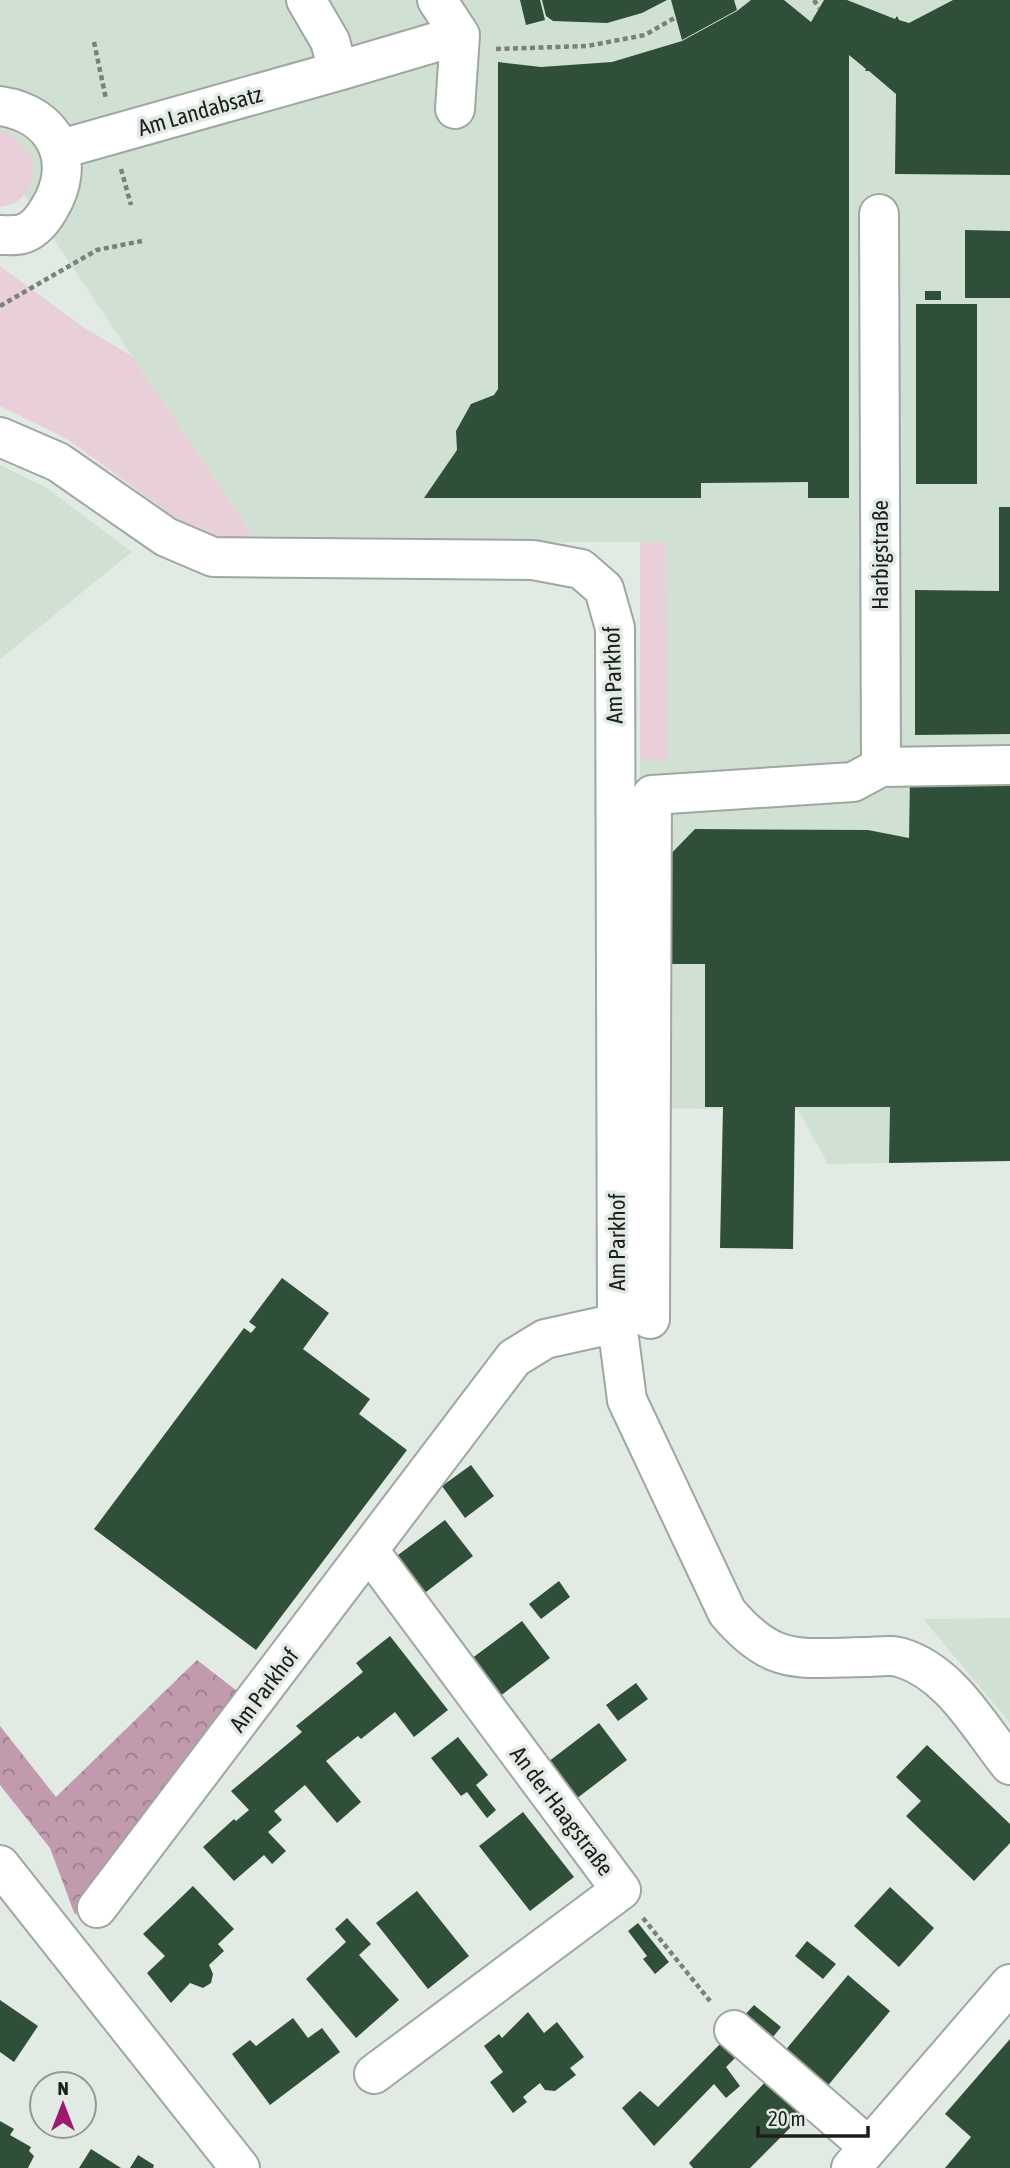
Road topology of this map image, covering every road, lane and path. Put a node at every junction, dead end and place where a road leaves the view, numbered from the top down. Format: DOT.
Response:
graph roads {
  1 [pos="306,0"];
  2 [pos="437,0"];
  3 [pos="814,0"];
  4 [pos="819,8"];
  5 [pos="676,18"];
  6 [pos="474,43"];
  7 [pos="338,71"];
  8 [pos="0,106"];
  9 [pos="455,110"];
  10 [pos="61,149"];
  11 [pos="879,214"];
  12 [pos="0,236"];
  13 [pos="142,241"];
  14 [pos="0,306"];
  15 [pos="0,437"];
  16 [pos="1010,765"];
  17 [pos="881,767"];
  18 [pos="633,1321"];
  19 [pos="370,1552"];
  20 [pos="1010,1765"];
  21 [pos="0,1865"];
  22 [pos="621,1890"];
  23 [pos="97,1908"];
  24 [pos="1010,1984"];
  25 [pos="734,2030"];
  26 [pos="374,2074"];
  27 [pos="860,2157"];
  28 [pos="240,2168"];
  1 -- 7 [label="street"];
  2 -- 6 [label="street"];
  3 -- 4 [label="path"];
  5 -- 6 [label="path"];
  6 -- 7 [label="street, Am Landabsatz"];
  6 -- 9 [label="street"];
  7 -- 10 [label="street, Am Landabsatz"];
  8 -- 10 [label="street"];
  10 -- 12 [label="street"];
  11 -- 17 [label="street, Harbigstraße"];
  13 -- 14 [label="path"];
  15 -- 18 [label="street, Am Parkhof"];
  16 -- 17 [label="street"];
  17 -- 18 [label="street"];
  18 -- 19 [label="street, Am Parkhof"];
  18 -- 20 [label="street, Am Parkhof"];
  19 -- 22 [label="street, An der Haagstraße"];
  19 -- 23 [label="street, Am Parkhof"];
  21 -- 28 [label="street"];
  22 -- 25 [label="path"];
  22 -- 26 [label="street, An der Haagstraße"];
  24 -- 27 [label="street"];
  25 -- 27 [label="street"];
}
